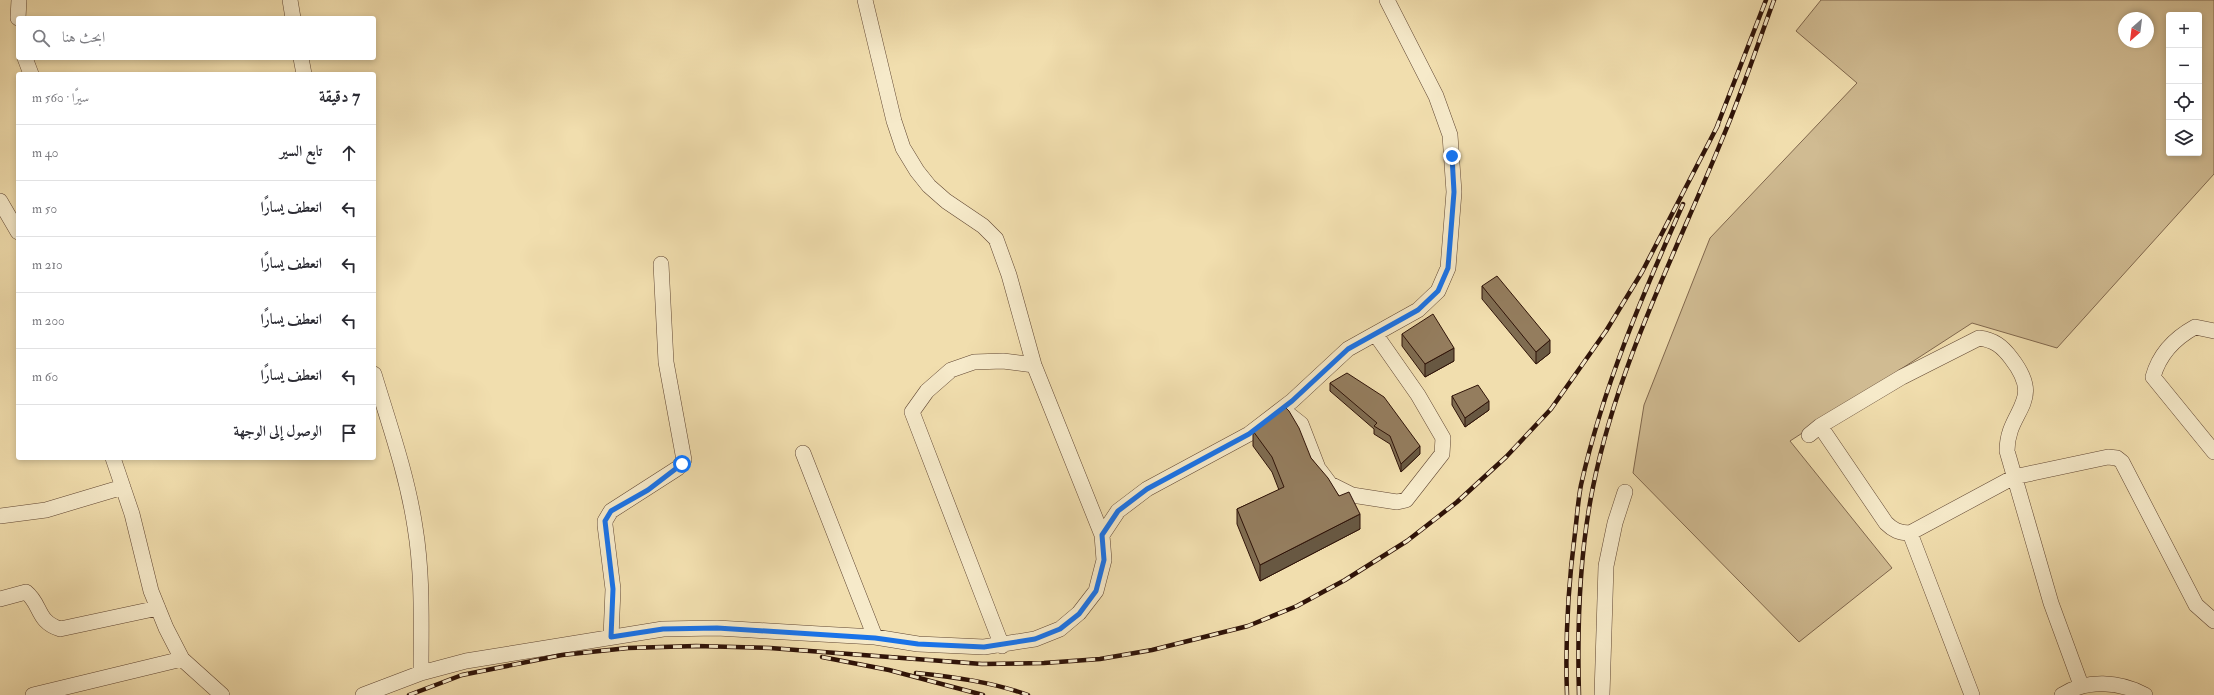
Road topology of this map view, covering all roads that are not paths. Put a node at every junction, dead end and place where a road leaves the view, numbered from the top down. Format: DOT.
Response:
graph roads {
  1 [pos="19,0"];
  2 [pos="290,0"];
  3 [pos="865,0"];
  4 [pos="1387,0"];
  5 [pos="18,16"];
  6 [pos="293,16"];
  7 [pos="26,60"];
  8 [pos="301,60"];
  9 [pos="30,72"];
  10 [pos="304,72"];
  11 [pos="0,201"];
  12 [pos="16,229"];
  13 [pos="661,264"];
  14 [pos="2214,331"];
  15 [pos="1376,335"];
  16 [pos="1034,365"];
  17 [pos="376,380"];
  18 [pos="1282,409"];
  19 [pos="2214,452"];
  20 [pos="803,453"];
  21 [pos="114,460"];
  22 [pos="2014,477"];
  23 [pos="123,487"];
  24 [pos="1625,492"];
  25 [pos="0,516"];
  26 [pos="1910,533"];
  27 [pos="1102,535"];
  28 [pos="0,599"];
  29 [pos="158,608"];
  30 [pos="2214,621"];
  31 [pos="611,637"];
  32 [pos="875,638"];
  33 [pos="1002,646"];
  34 [pos="182,659"];
  35 [pos="421,673"];
  36 [pos="2081,685"];
  37 [pos="33,695"];
  38 [pos="222,695"];
  39 [pos="362,695"];
  40 [pos="1602,695"];
  41 [pos="1972,695"];
  42 [pos="2062,695"];
  43 [pos="2145,695"];
  1 -- 5 [label="street"];
  2 -- 6 [label="street"];
  3 -- 16 [label="street"];
  4 -- 15 [label="street"];
  7 -- 9 [label="street"];
  8 -- 10 [label="street"];
  11 -- 12 [label="street"];
  13 -- 31 [label="street"];
  14 -- 19 [label="street"];
  15 -- 18 [label="street"];
  15 -- 18 [label="street"];
  16 -- 27 [label="street"];
  16 -- 33 [label="street"];
  17 -- 35 [label="street"];
  18 -- 27 [label="street"];
  20 -- 32 [label="street"];
  21 -- 23 [label="street"];
  22 -- 26 [label="street"];
  22 -- 26 [label="street"];
  22 -- 30 [label="street"];
  22 -- 36 [label="street"];
  23 -- 25 [label="street"];
  23 -- 29 [label="street"];
  24 -- 40 [label="street"];
  26 -- 41 [label="street"];
  27 -- 33 [label="street"];
  28 -- 29 [label="street"];
  29 -- 34 [label="street"];
  31 -- 32 [label="street"];
  31 -- 35 [label="street"];
  32 -- 33 [label="street"];
  34 -- 37 [label="street"];
  34 -- 38 [label="street"];
  35 -- 39 [label="street"];
  36 -- 42 [label="street"];
  36 -- 43 [label="street"];
}
